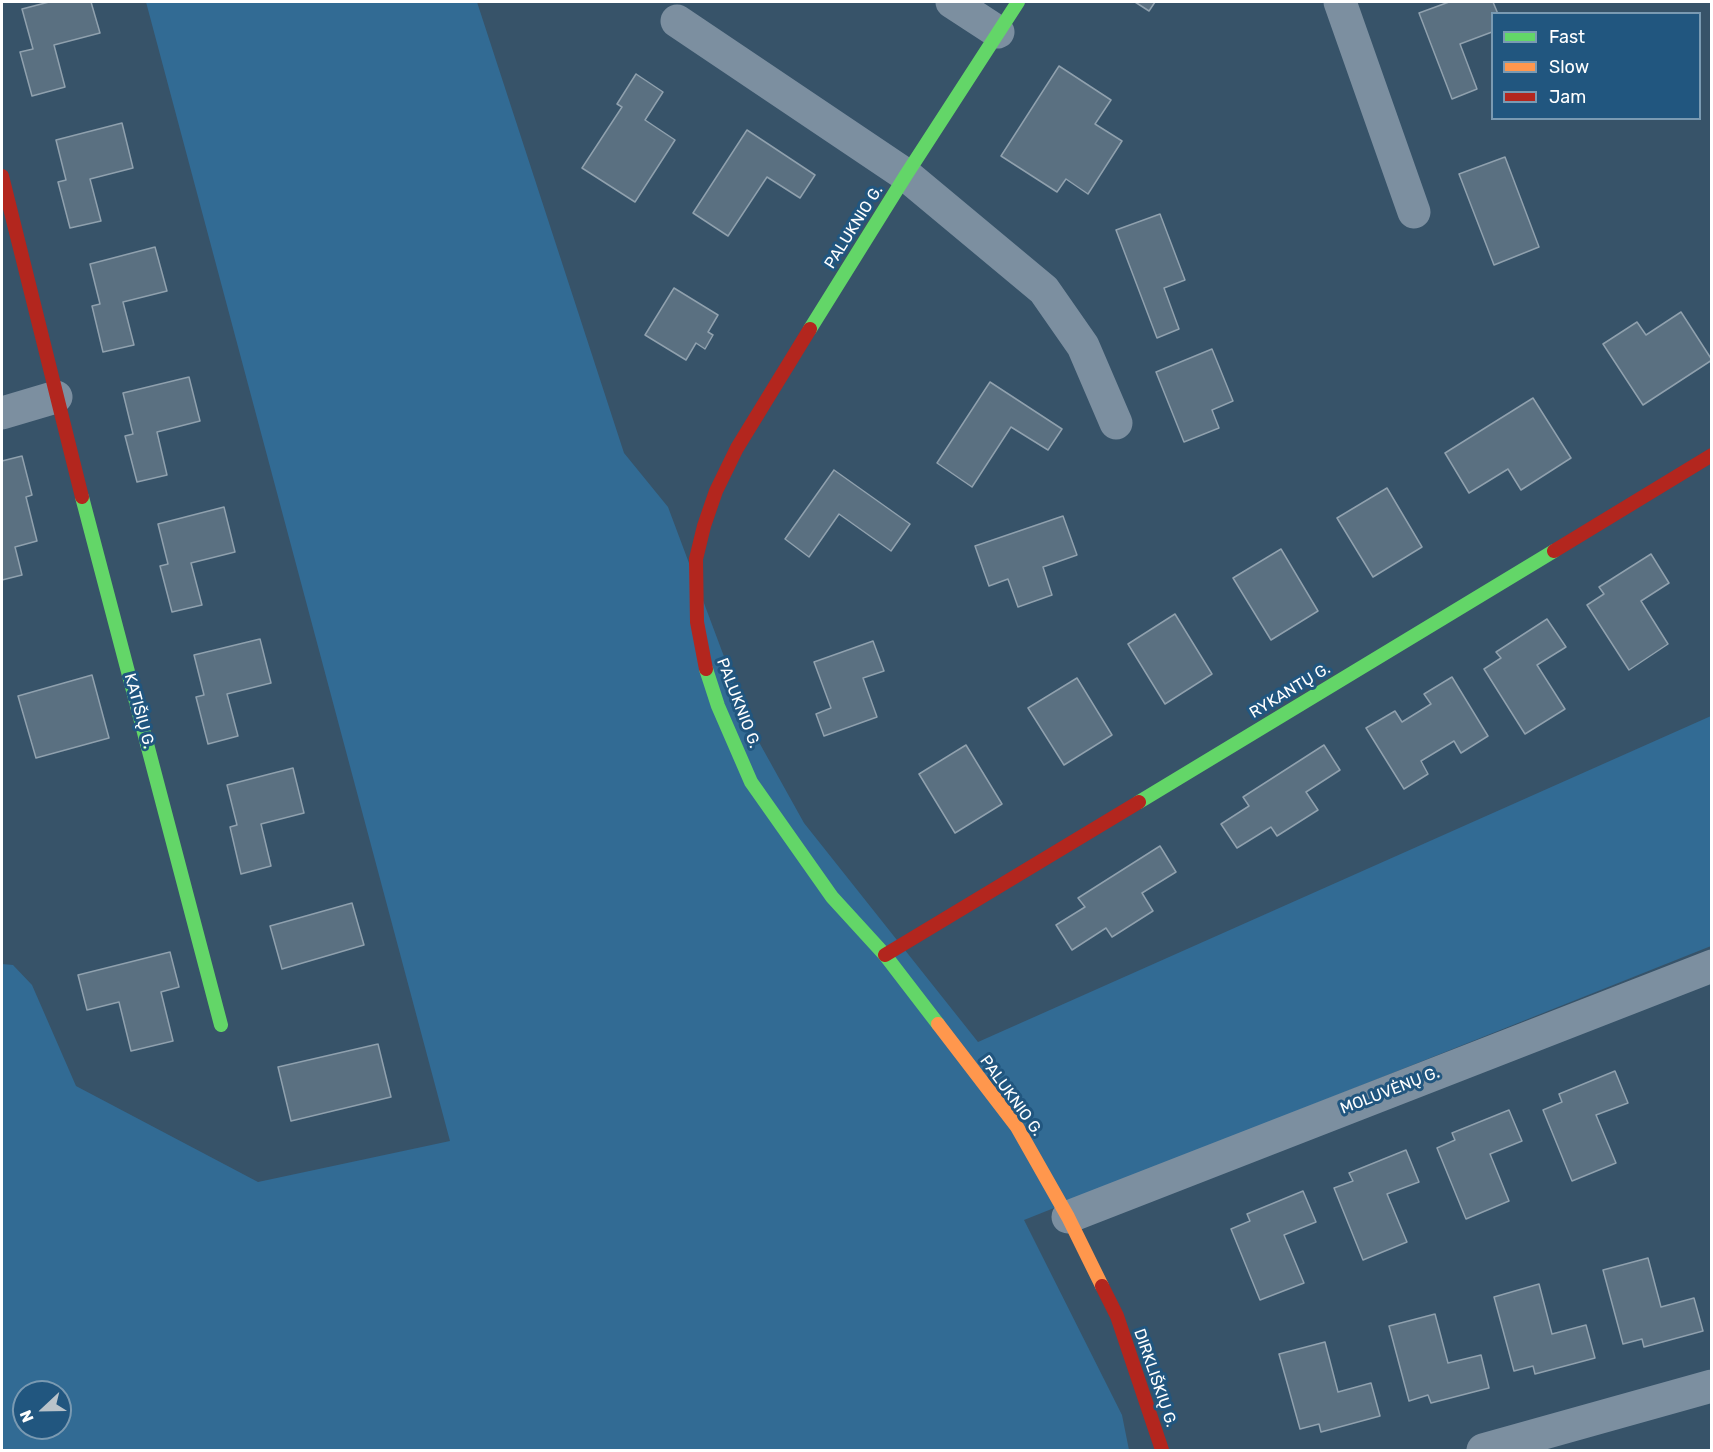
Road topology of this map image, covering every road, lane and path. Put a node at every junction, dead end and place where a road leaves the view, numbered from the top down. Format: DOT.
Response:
graph roads {
  1 [pos="952,2"];
  2 [pos="1018,2"];
  3 [pos="1340,2"];
  4 [pos="677,21"];
  5 [pos="998,32"];
  6 [pos="906,175"];
  7 [pos="2,176"];
  8 [pos="1414,212"];
  9 [pos="56,397"];
  10 [pos="2,413"];
  11 [pos="1116,423"];
  12 [pos="1712,455"];
  13 [pos="885,955"];
  14 [pos="1712,966"];
  15 [pos="221,1025"];
  16 [pos="1068,1217"];
  17 [pos="1117,1316"];
  18 [pos="1712,1386"];
  19 [pos="1162,1450"];
  20 [pos="1483,1450"];
  1 -- 5 [label="street"];
  2 -- 5 [label="street, PALUKNIO G."];
  3 -- 8 [label="street"];
  4 -- 6 [label="street"];
  5 -- 6 [label="street, PALUKNIO G."];
  6 -- 11 [label="street"];
  6 -- 13 [label="street, PALUKNIO G."];
  7 -- 9 [label="street, KATIŠIŲ G."];
  9 -- 10 [label="street"];
  9 -- 15 [label="street, KATIŠIŲ G."];
  12 -- 13 [label="street, RYKANTŲ G."];
  13 -- 16 [label="street, PALUKNIO G."];
  14 -- 16 [label="street, MOLUVĖNŲ G."];
  16 -- 17 [label="street, PALUKNIO G."];
  17 -- 19 [label="street, DIRKLIŠKIŲ G."];
  18 -- 20 [label="street"];
}
